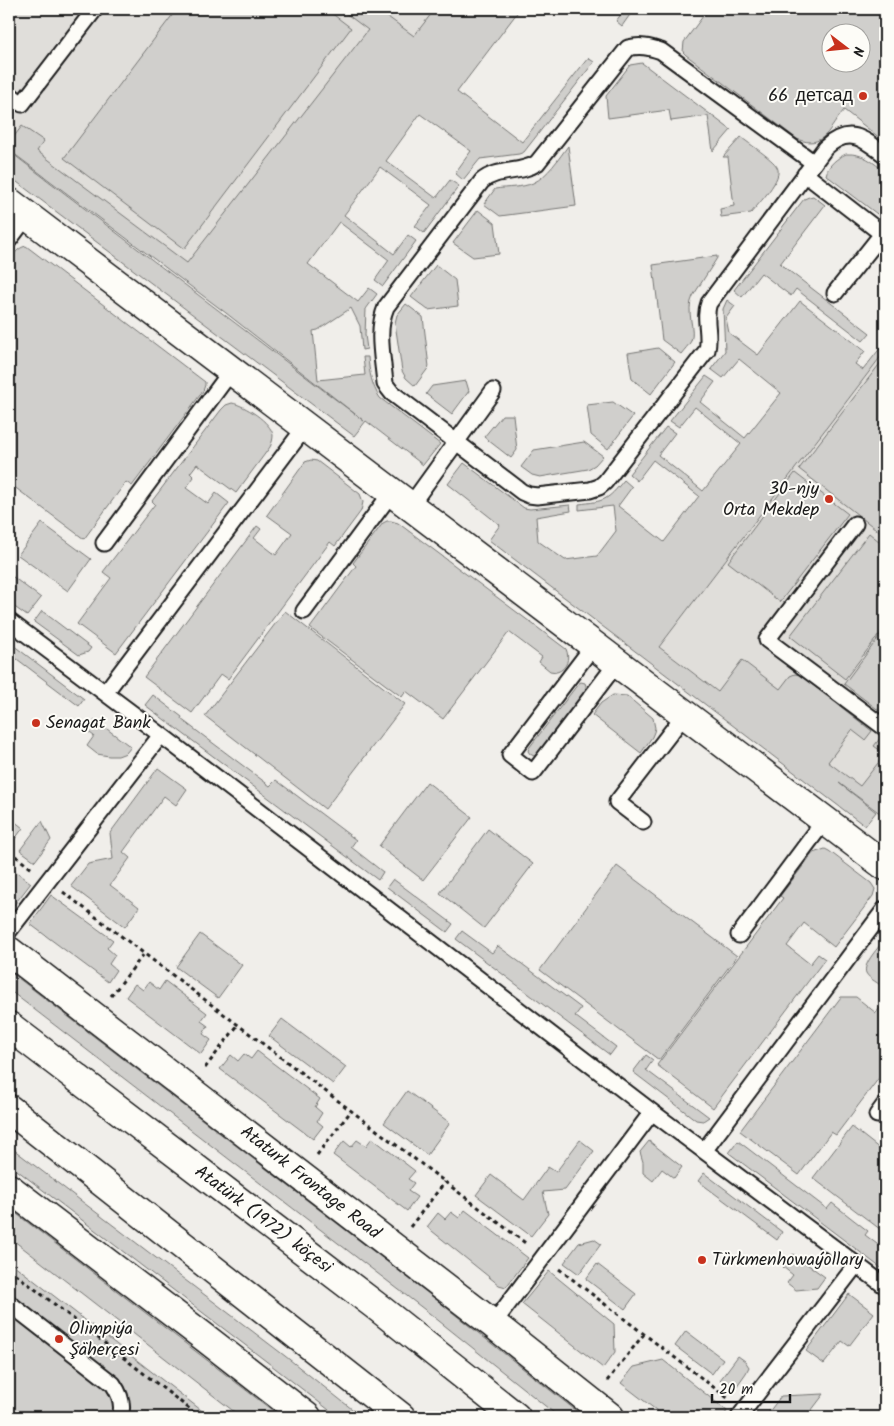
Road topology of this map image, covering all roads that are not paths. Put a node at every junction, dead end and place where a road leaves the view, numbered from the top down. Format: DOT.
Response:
graph roads {
  1 [pos="95,9"];
  2 [pos="9,94"];
  3 [pos="885,155"];
  4 [pos="809,169"];
  5 [pos="18,209"];
  6 [pos="884,235"];
  7 [pos="9,240"];
  8 [pos="835,293"];
  9 [pos="232,370"];
  10 [pos="493,391"];
  11 [pos="306,426"];
  12 [pos="456,442"];
  13 [pos="401,499"];
  14 [pos="854,524"];
  15 [pos="104,543"];
  16 [pos="304,611"];
  17 [pos="9,620"];
  18 [pos="594,645"];
  19 [pos="617,663"];
  20 [pos="105,693"];
  21 [pos="685,714"];
  22 [pos="885,728"];
  23 [pos="162,735"];
  24 [pos="825,820"];
  25 [pos="642,822"];
  26 [pos="885,866"];
  27 [pos="885,909"];
  28 [pos="9,931"];
  29 [pos="739,935"];
  30 [pos="9,950"];
  31 [pos="9,1026"];
  32 [pos="9,1109"];
  33 [pos="652,1112"];
  34 [pos="704,1151"];
  35 [pos="9,1188"];
  36 [pos="856,1265"];
  37 [pos="885,1286"];
  38 [pos="9,1303"];
  39 [pos="493,1324"];
  40 [pos="741,1414"];
  41 [pos="120,1417"];
  42 [pos="307,1417"];
  43 [pos="402,1417"];
  44 [pos="516,1417"];
  45 [pos="610,1417"];
  1 -- 2 [label="lane"];
  3 -- 4 [label="lane"];
  4 -- 6 [label="lane"];
  4 -- 12 [label="lane"];
  4 -- 12 [label="lane"];
  5 -- 7 [label="lane"];
  5 -- 9 [label="street"];
  6 -- 8 [label="lane"];
  9 -- 11 [label="street"];
  9 -- 15 [label="lane"];
  10 -- 12 [label="lane"];
  11 -- 13 [label="street"];
  11 -- 20 [label="lane"];
  12 -- 13 [label="lane"];
  13 -- 16 [label="lane"];
  13 -- 18 [label="street"];
  14 -- 22 [label="lane"];
  17 -- 20 [label="lane"];
  18 -- 19 [label="street"];
  18 -- 19 [label="lane"];
  19 -- 21 [label="street"];
  20 -- 23 [label="lane"];
  21 -- 24 [label="street"];
  21 -- 25 [label="lane"];
  23 -- 28 [label="lane"];
  23 -- 33 [label="lane"];
  24 -- 26 [label="street"];
  24 -- 29 [label="lane"];
  27 -- 34 [label="lane"];
  30 -- 39 [label="street, Ataturk Frontage Road"];
  31 -- 44 [label="street, Atatürk (1972) köçesi"];
  32 -- 43 [label="street"];
  33 -- 34 [label="lane"];
  33 -- 39 [label="lane"];
  34 -- 36 [label="lane"];
  35 -- 42 [label="street"];
  36 -- 37 [label="lane"];
  36 -- 40 [label="lane"];
  38 -- 41 [label="lane"];
  39 -- 45 [label="street, Ataturk Frontage Road"];
}
